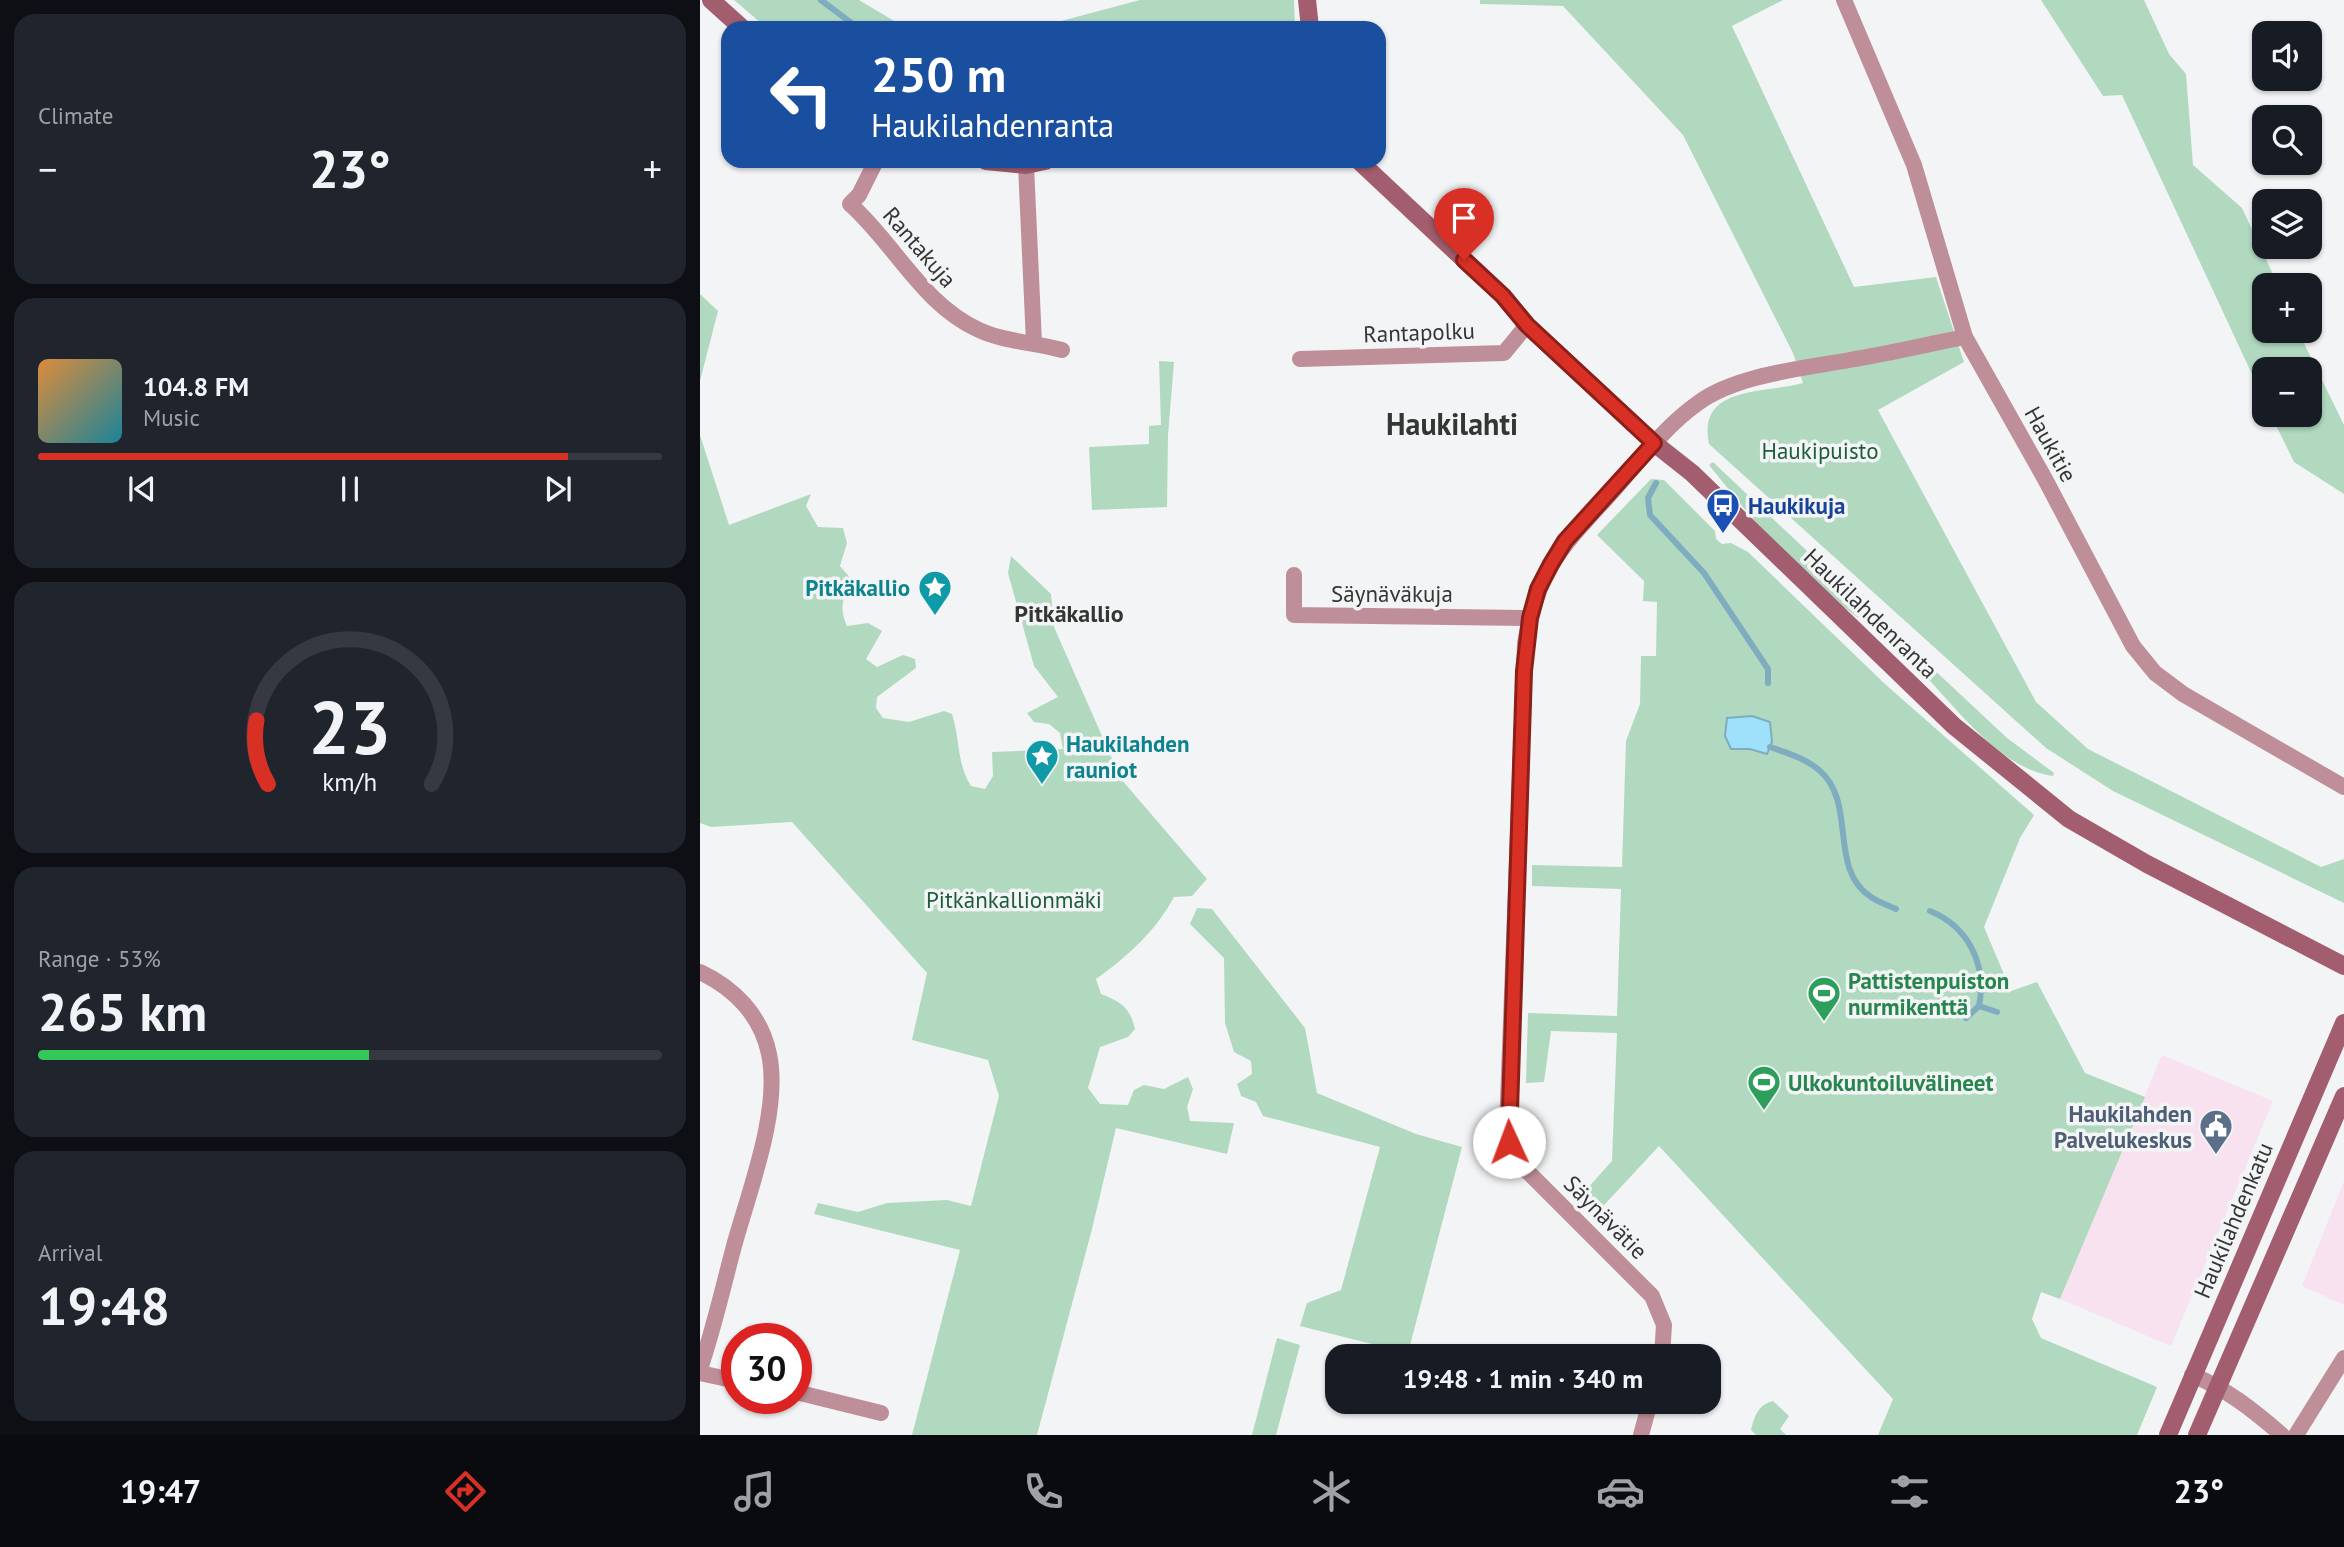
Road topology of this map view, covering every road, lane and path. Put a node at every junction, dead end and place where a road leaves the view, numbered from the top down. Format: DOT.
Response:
graph roads {
  1 [pos="712,0"];
  2 [pos="1307,0"];
  3 [pos="1844,0"];
  4 [pos="734,21"];
  5 [pos="1309,21"];
  6 [pos="872,168"];
  7 [pos="1026,168"];
  8 [pos="1366,168"];
  9 [pos="1527,325"];
  10 [pos="1965,337"];
  11 [pos="1034,343"];
  12 [pos="1062,350"];
  13 [pos="1300,359"];
  14 [pos="1654,443"];
  15 [pos="1294,575"];
  16 [pos="1530,618"];
  17 [pos="2344,786"];
  18 [pos="2344,966"];
  19 [pos="700,972"];
  20 [pos="2344,1023"];
  21 [pos="2344,1096"];
  22 [pos="1663,1344"];
  23 [pos="2344,1358"];
  24 [pos="700,1371"];
  25 [pos="2192,1375"];
  26 [pos="721,1377"];
  27 [pos="2219,1386"];
  28 [pos="812,1396"];
  29 [pos="881,1413"];
  30 [pos="1647,1414"];
  31 [pos="1641,1435"];
  32 [pos="2168,1435"];
  33 [pos="2197,1435"];
  34 [pos="2282,1435"];
  35 [pos="2296,1435"];
  1 -- 4 [label="street"];
  2 -- 5 [label="street"];
  3 -- 10 [label="street"];
  6 -- 11 [label="street, Rantakuja"];
  7 -- 11 [label="street"];
  8 -- 9 [label="street, Haukilahdenranta"];
  9 -- 13 [label="street, Rantapolku"];
  9 -- 14 [label="street, Haukilahdenranta"];
  10 -- 14 [label="street"];
  10 -- 17 [label="street, Haukitie"];
  11 -- 12 [label="street"];
  14 -- 16 [label="street, Säynävätie"];
  14 -- 18 [label="street, Haukilahdenranta"];
  15 -- 16 [label="street, Säynäväkuja"];
  16 -- 22 [label="street, Säynävätie"];
  19 -- 24 [label="street"];
  20 -- 25 [label="street, Haukilahdenkatu"];
  21 -- 27 [label="street"];
  23 -- 35 [label="street"];
  24 -- 26 [label="street"];
  25 -- 27 [label="street"];
  25 -- 32 [label="street, Haukilahdenkatu"];
  27 -- 33 [label="street"];
  27 -- 34 [label="street"];
  28 -- 29 [label="street"];
  30 -- 31 [label="street"];
}
